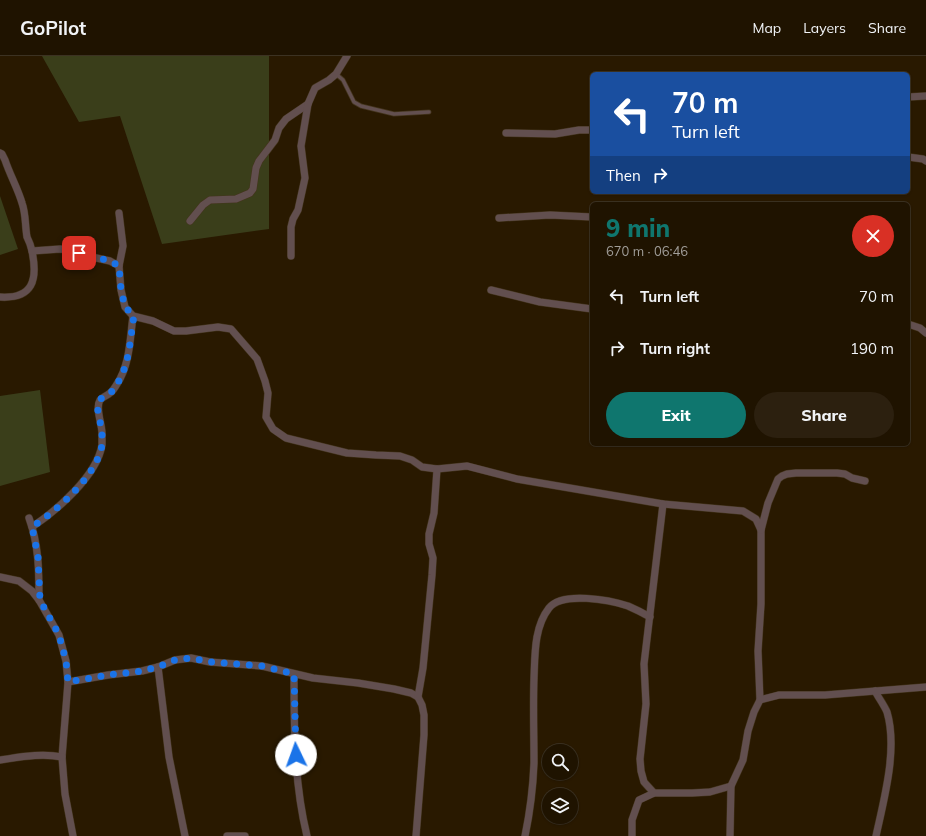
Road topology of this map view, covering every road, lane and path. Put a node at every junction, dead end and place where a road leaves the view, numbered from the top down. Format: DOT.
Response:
graph roads {
  1 [pos="347,56"];
  2 [pos="336,74"];
  3 [pos="926,96"];
  4 [pos="910,97"];
  5 [pos="308,104"];
  6 [pos="429,112"];
  7 [pos="590,130"];
  8 [pos="506,133"];
  9 [pos="0,153"];
  10 [pos="910,157"];
  11 [pos="926,161"];
  12 [pos="119,213"];
  13 [pos="590,217"];
  14 [pos="499,218"];
  15 [pos="190,221"];
  16 [pos="32,251"];
  17 [pos="291,256"];
  18 [pos="119,266"];
  19 [pos="491,290"];
  20 [pos="0,297"];
  21 [pos="590,309"];
  22 [pos="134,316"];
  23 [pos="910,325"];
  24 [pos="926,333"];
  25 [pos="437,469"];
  26 [pos="865,480"];
  27 [pos="663,504"];
  28 [pos="28,518"];
  29 [pos="32,527"];
  30 [pos="761,530"];
  31 [pos="0,577"];
  32 [pos="40,600"];
  33 [pos="650,617"];
  34 [pos="158,667"];
  35 [pos="294,674"];
  36 [pos="68,682"];
  37 [pos="926,687"];
  38 [pos="875,690"];
  39 [pos="418,697"];
  40 [pos="760,700"];
  41 [pos="62,757"];
  42 [pos="0,760"];
  43 [pos="731,786"];
  44 [pos="654,793"];
  45 [pos="73,836"];
  46 [pos="185,836"];
  47 [pos="227,836"];
  48 [pos="245,836"];
  49 [pos="307,836"];
  50 [pos="416,836"];
  51 [pos="525,836"];
  52 [pos="632,836"];
  53 [pos="730,836"];
  54 [pos="876,836"];
  1 -- 2 [label="street"];
  2 -- 5 [label="street"];
  2 -- 6 [label="lane"];
  3 -- 4 [label="street"];
  5 -- 15 [label="street"];
  5 -- 17 [label="street"];
  7 -- 8 [label="street"];
  9 -- 16 [label="street"];
  10 -- 11 [label="street"];
  12 -- 18 [label="street"];
  13 -- 14 [label="street"];
  16 -- 18 [label="street"];
  16 -- 20 [label="street"];
  18 -- 22 [label="street"];
  19 -- 21 [label="street"];
  22 -- 25 [label="street"];
  22 -- 29 [label="street"];
  23 -- 24 [label="street"];
  25 -- 27 [label="street"];
  25 -- 39 [label="street"];
  26 -- 30 [label="street"];
  27 -- 30 [label="street"];
  27 -- 33 [label="street"];
  28 -- 29 [label="street"];
  29 -- 32 [label="street"];
  30 -- 40 [label="street"];
  31 -- 32 [label="street"];
  32 -- 36 [label="street"];
  33 -- 44 [label="street"];
  33 -- 51 [label="street"];
  34 -- 35 [label="street"];
  34 -- 36 [label="street"];
  34 -- 46 [label="street"];
  35 -- 39 [label="street"];
  35 -- 49 [label="street"];
  36 -- 41 [label="street"];
  37 -- 38 [label="street"];
  38 -- 40 [label="street"];
  38 -- 54 [label="street"];
  39 -- 50 [label="street"];
  40 -- 43 [label="street"];
  41 -- 42 [label="street"];
  41 -- 45 [label="street"];
  43 -- 44 [label="street"];
  43 -- 53 [label="street"];
  44 -- 52 [label="street"];
  47 -- 48 [label="street"];
}
